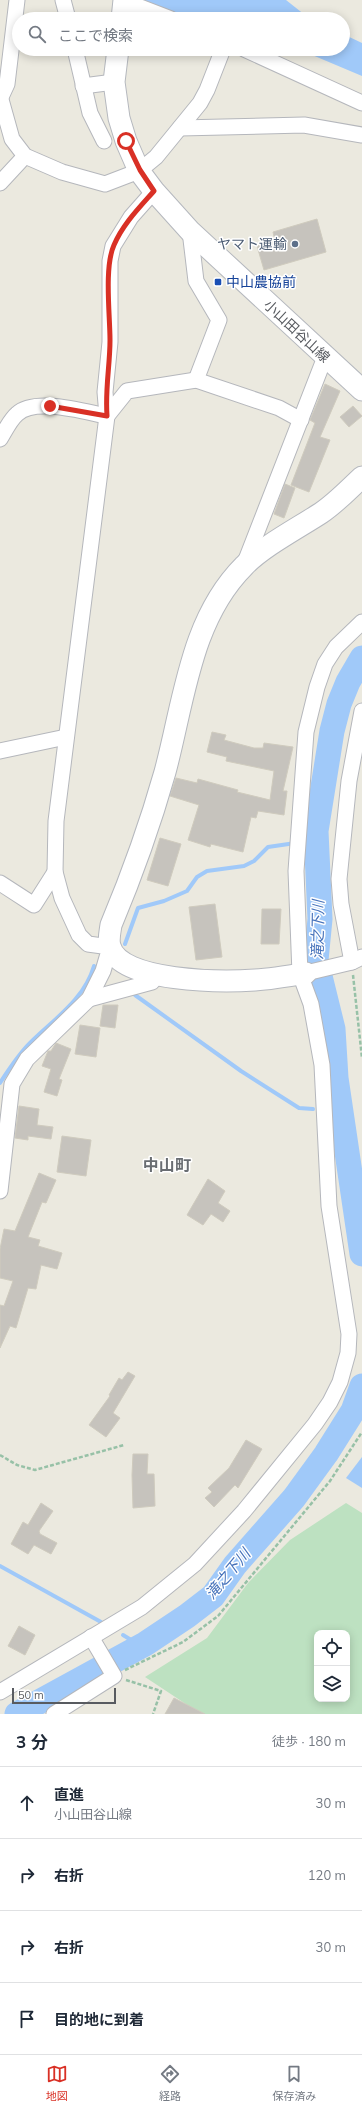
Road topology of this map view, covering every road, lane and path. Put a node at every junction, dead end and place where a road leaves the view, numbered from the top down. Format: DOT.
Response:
graph roads {
  1 [pos="17,0"];
  2 [pos="63,0"];
  3 [pos="123,0"];
  4 [pos="16,12"];
  5 [pos="66,12"];
  6 [pos="122,12"];
  7 [pos="153,12"];
  8 [pos="12,42"];
  9 [pos="77,56"];
  10 [pos="117,56"];
  11 [pos="220,56"];
  12 [pos="259,56"];
  13 [pos="114,82"];
  14 [pos="83,86"];
  15 [pos="1,97"];
  16 [pos="362,103"];
  17 [pos="180,128"];
  18 [pos="362,135"];
  19 [pos="104,141"];
  20 [pos="25,156"];
  21 [pos="140,170"];
  22 [pos="0,183"];
  23 [pos="154,191"];
  24 [pos="190,231"];
  25 [pos="325,357"];
  26 [pos="196,380"];
  27 [pos="362,390"];
  28 [pos="107,416"];
  29 [pos="301,420"];
  30 [pos="0,439"];
  31 [pos="362,477"];
  32 [pos="244,566"];
  33 [pos="362,622"];
  34 [pos="362,711"];
  35 [pos="66,737"];
  36 [pos="0,751"];
  37 [pos="55,872"];
  38 [pos="0,883"];
  39 [pos="110,947"];
  40 [pos="352,961"];
  41 [pos="303,974"];
  42 [pos="156,976"];
  43 [pos="88,999"];
  44 [pos="362,1058"];
  45 [pos="6,1082"];
  46 [pos="0,1191"];
  47 [pos="362,1432"];
  48 [pos="124,1445"];
  49 [pos="0,1455"];
  50 [pos="93,1640"];
  51 [pos="113,1674"];
  52 [pos="0,1692"];
  53 [pos="54,1714"];
  54 [pos="153,1714"];
  1 -- 4 [label="street"];
  2 -- 5 [label="street"];
  3 -- 6 [label="street"];
  3 -- 7 [label="street"];
  8 -- 15 [label="street"];
  9 -- 14 [label="street"];
  10 -- 13 [label="street, 小山田谷山線"];
  11 -- 17 [label="street"];
  12 -- 16 [label="street"];
  13 -- 14 [label="street"];
  13 -- 21 [label="street, 小山田谷山線"];
  14 -- 19 [label="street"];
  15 -- 20 [label="street"];
  17 -- 18 [label="street"];
  17 -- 21 [label="street"];
  20 -- 21 [label="street"];
  20 -- 22 [label="street"];
  21 -- 23 [label="street, 小山田谷山線"];
  23 -- 24 [label="street, 小山田谷山線"];
  23 -- 28 [label="street"];
  24 -- 25 [label="street, 小山田谷山線"];
  24 -- 26 [label="street"];
  25 -- 27 [label="street, 小山田谷山線"];
  25 -- 29 [label="street"];
  26 -- 28 [label="street"];
  26 -- 29 [label="street"];
  28 -- 30 [label="street"];
  28 -- 35 [label="street"];
  29 -- 32 [label="street"];
  31 -- 32 [label="street"];
  32 -- 39 [label="street"];
  33 -- 41 [label="street"];
  34 -- 40 [label="street"];
  35 -- 36 [label="street"];
  35 -- 37 [label="street"];
  37 -- 38 [label="street"];
  37 -- 39 [label="street"];
  39 -- 42 [label="street"];
  39 -- 43 [label="street"];
  40 -- 41 [label="street"];
  40 -- 44 [label="path"];
  41 -- 42 [label="street"];
  41 -- 50 [label="street"];
  42 -- 43 [label="street"];
  43 -- 45 [label="street"];
  45 -- 46 [label="street"];
  47 -- 51 [label="path"];
  48 -- 49 [label="path"];
  50 -- 51 [label="street"];
  50 -- 52 [label="street"];
  51 -- 53 [label="street"];
  51 -- 54 [label="path"];
}
